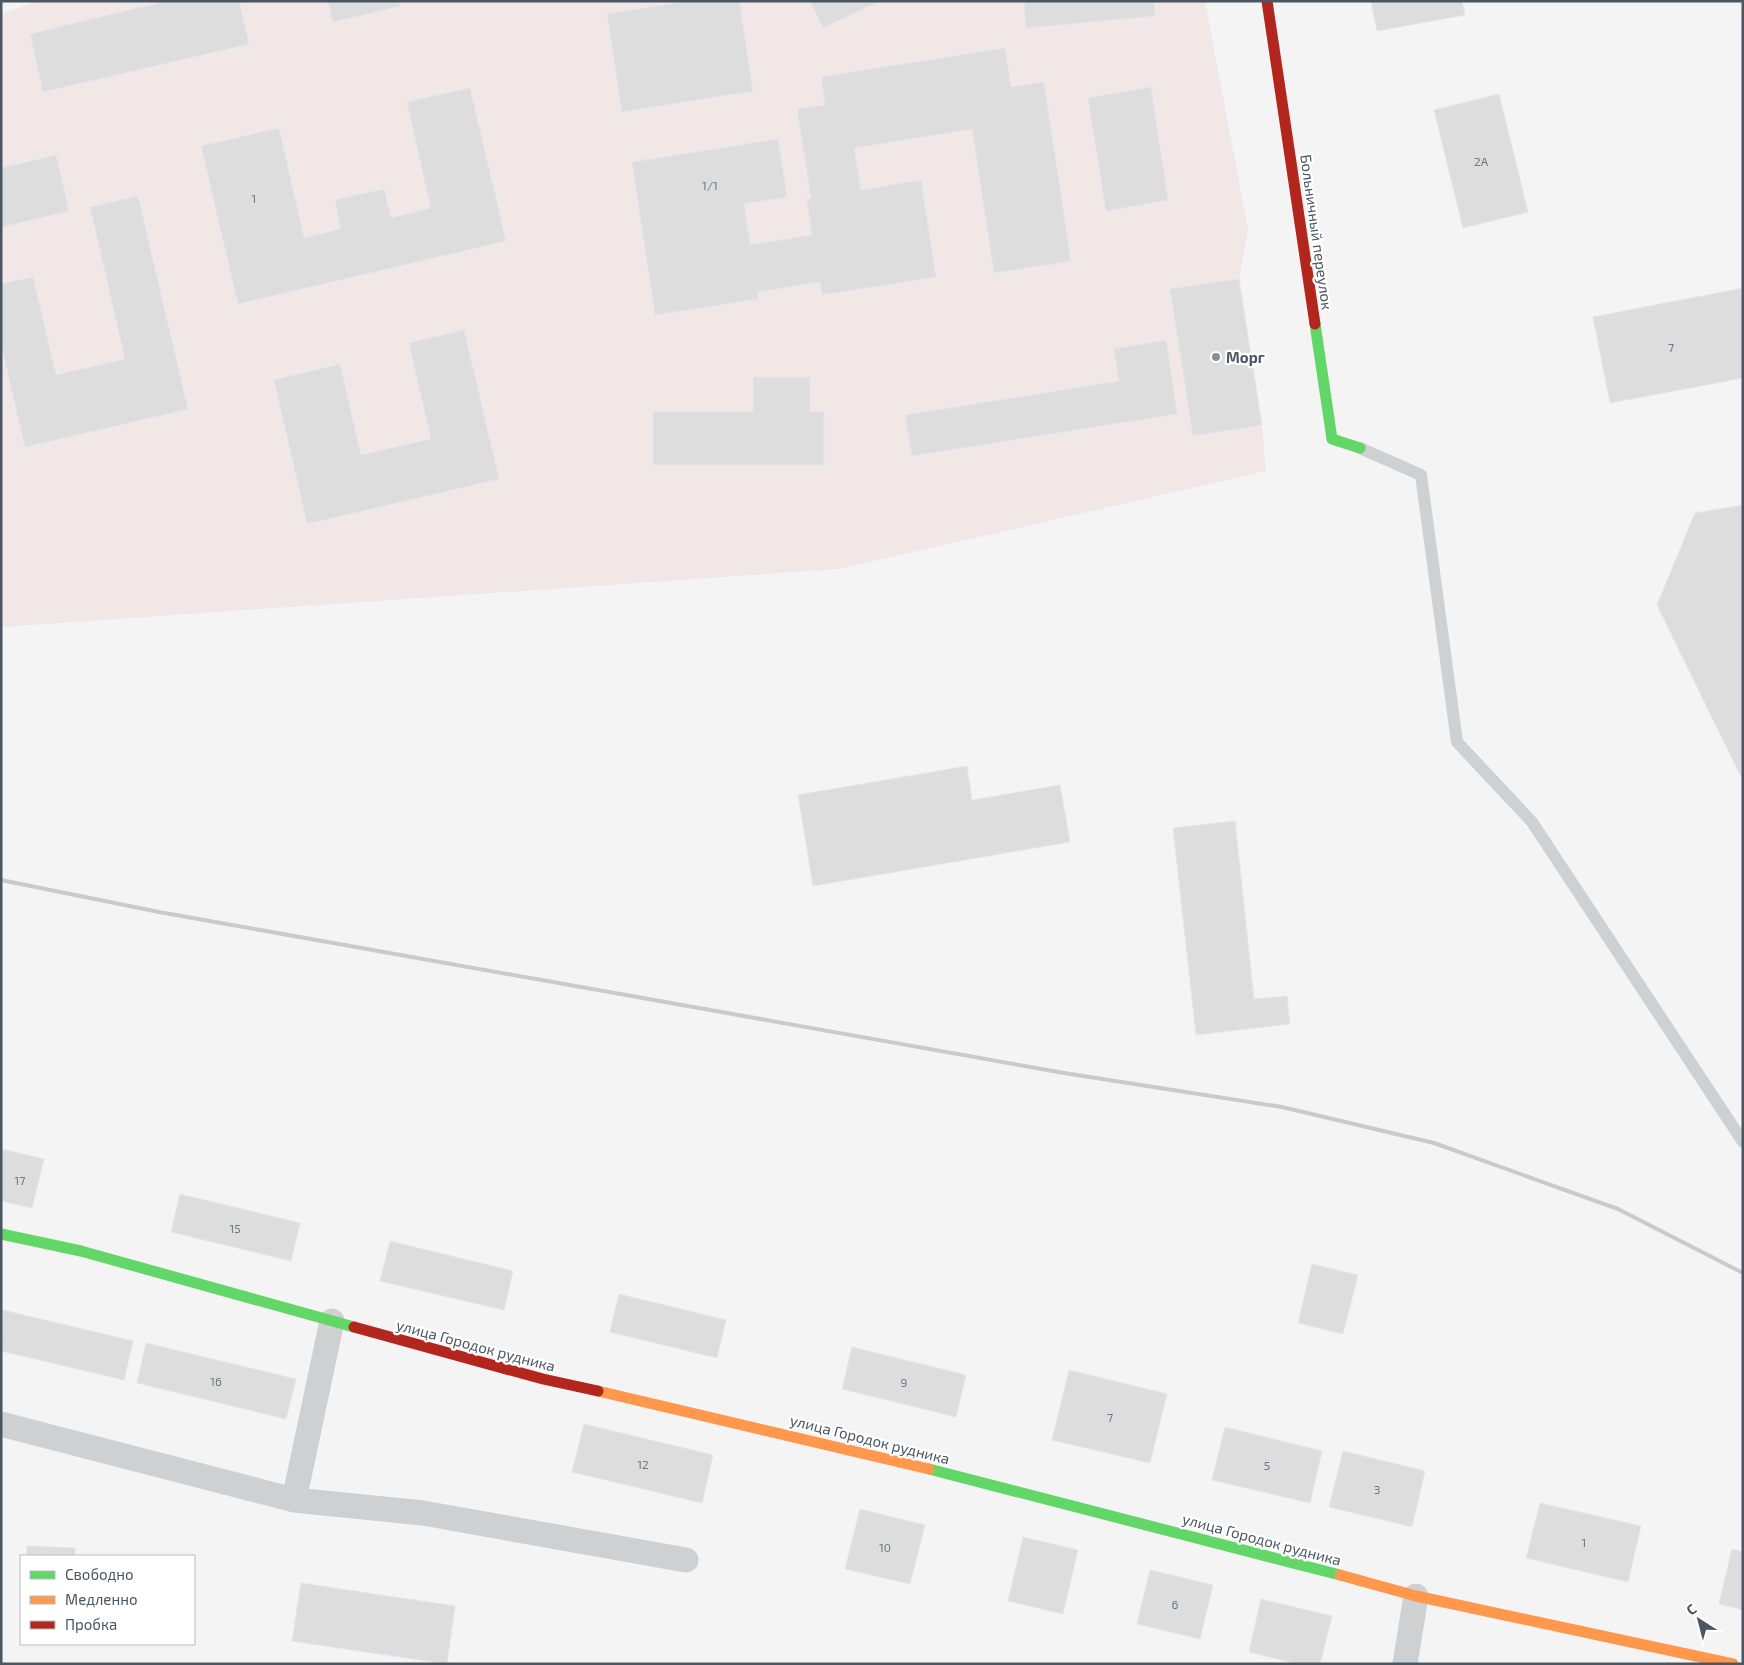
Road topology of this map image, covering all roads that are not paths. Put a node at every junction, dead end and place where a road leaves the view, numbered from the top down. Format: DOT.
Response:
graph roads {
  1 [pos="1267,1"];
  2 [pos="1360,448"];
  3 [pos="1743,1142"];
  4 [pos="1,1234"];
  5 [pos="332,1321"];
  6 [pos="1,1424"];
  7 [pos="294,1500"];
  8 [pos="686,1560"];
  9 [pos="1416,1596"];
  10 [pos="1405,1664"];
  11 [pos="1733,1664"];
  1 -- 2 [label="street, Больничный переулок"];
  2 -- 3 [label="lane"];
  4 -- 5 [label="street, улица Городок рудника"];
  5 -- 7 [label="street"];
  5 -- 9 [label="street, улица Городок рудника"];
  6 -- 7 [label="street"];
  7 -- 8 [label="street"];
  9 -- 10 [label="street"];
  9 -- 11 [label="street, улица Городок рудника"];
}
